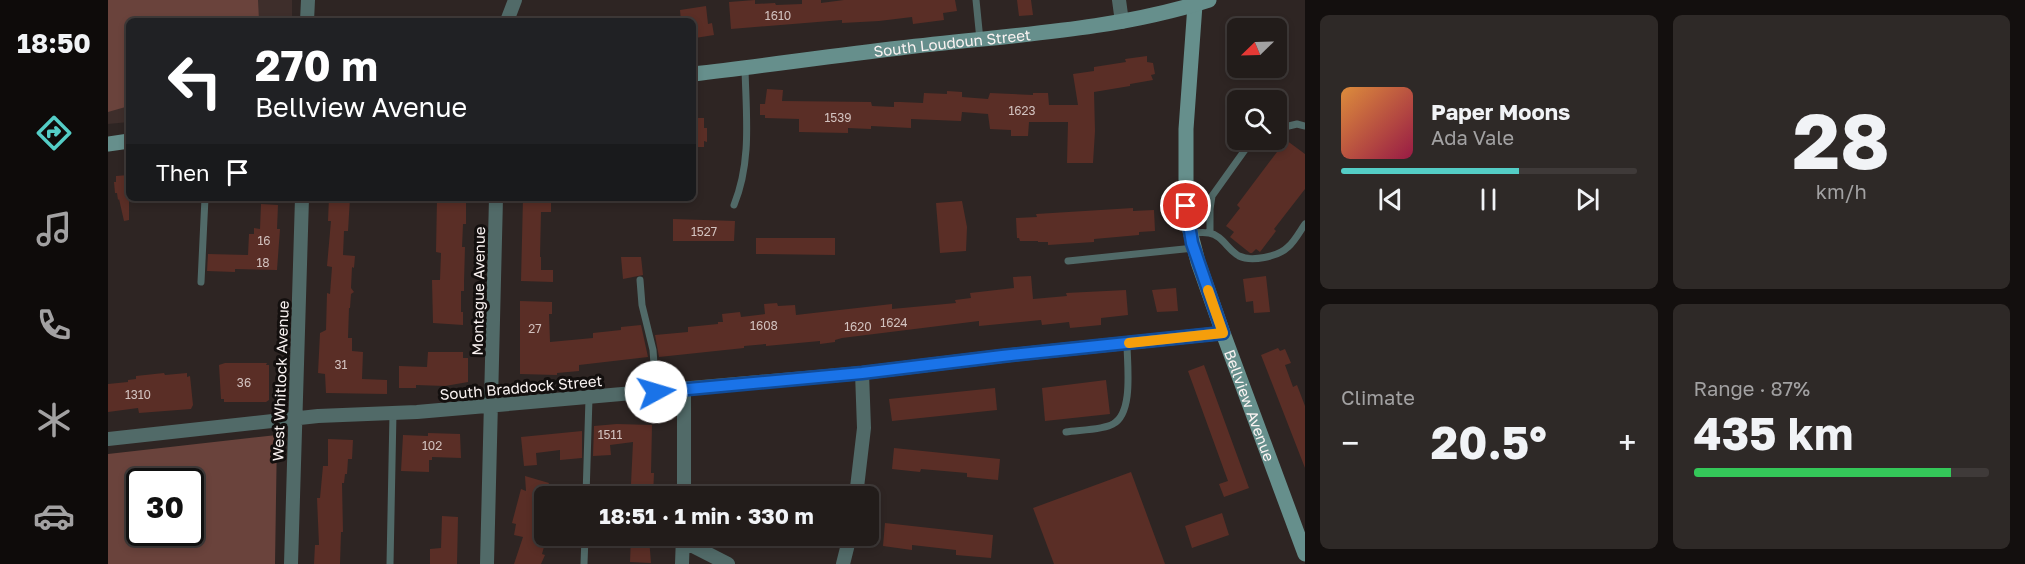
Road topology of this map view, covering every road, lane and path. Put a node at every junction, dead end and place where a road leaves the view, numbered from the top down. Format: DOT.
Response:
graph roads {
  1 [pos="308,0"];
  2 [pos="515,0"];
  3 [pos="976,0"];
  4 [pos="1119,0"];
  5 [pos="1202,2"];
  6 [pos="307,18"];
  7 [pos="508,18"];
  8 [pos="1122,22"];
  9 [pos="980,40"];
  10 [pos="745,68"];
  11 [pos="696,74"];
  12 [pos="1287,126"];
  13 [pos="1305,126"];
  14 [pos="126,141"];
  15 [pos="108,144"];
  16 [pos="1245,150"];
  17 [pos="205,201"];
  18 [pos="302,201"];
  19 [pos="496,201"];
  20 [pos="734,205"];
  21 [pos="1305,224"];
  22 [pos="1190,233"];
  23 [pos="1210,233"];
  24 [pos="1194,248"];
  25 [pos="1068,261"];
  26 [pos="640,280"];
  27 [pos="201,282"];
  28 [pos="1223,333"];
  29 [pos="1127,343"];
  30 [pos="862,373"];
  31 [pos="684,389"];
  32 [pos="656,392"];
  33 [pos="589,398"];
  34 [pos="492,406"];
  35 [pos="393,413"];
  36 [pos="295,418"];
  37 [pos="1066,432"];
  38 [pos="108,439"];
  39 [pos="586,486"];
  40 [pos="684,486"];
  41 [pos="857,486"];
  42 [pos="585,546"];
  43 [pos="683,546"];
  44 [pos="697,546"];
  45 [pos="848,546"];
  46 [pos="1305,554"];
  47 [pos="291,564"];
  48 [pos="390,564"];
  49 [pos="487,564"];
  50 [pos="584,564"];
  51 [pos="682,564"];
  52 [pos="728,564"];
  53 [pos="843,564"];
  1 -- 6 [label="street"];
  2 -- 7 [label="street"];
  3 -- 9 [label="lane"];
  4 -- 8 [label="street"];
  5 -- 8 [label="street, South Loudoun Street"];
  5 -- 22 [label="street, Bellview Avenue"];
  8 -- 9 [label="street, South Loudoun Street"];
  9 -- 10 [label="street, South Loudoun Street"];
  10 -- 11 [label="street, South Loudoun Street"];
  10 -- 20 [label="lane"];
  12 -- 13 [label="lane"];
  14 -- 15 [label="street"];
  16 -- 23 [label="lane"];
  17 -- 27 [label="lane"];
  18 -- 36 [label="street, West Whitlock Avenue"];
  19 -- 34 [label="street, Montague Avenue"];
  21 -- 23 [label="lane"];
  22 -- 23 [label="lane"];
  22 -- 24 [label="street, Bellview Avenue"];
  24 -- 25 [label="lane"];
  24 -- 28 [label="street, Bellview Avenue"];
  26 -- 32 [label="lane"];
  28 -- 29 [label="street, South Braddock Street"];
  28 -- 46 [label="street, Bellview Avenue"];
  29 -- 30 [label="street, South Braddock Street"];
  29 -- 37 [label="lane"];
  30 -- 31 [label="street, South Braddock Street"];
  30 -- 41 [label="street"];
  31 -- 32 [label="street, South Braddock Street"];
  31 -- 40 [label="street"];
  32 -- 33 [label="street, South Braddock Street"];
  33 -- 34 [label="street, South Braddock Street"];
  33 -- 39 [label="lane"];
  34 -- 35 [label="street, South Braddock Street"];
  34 -- 49 [label="street, Montague Avenue"];
  35 -- 36 [label="street, South Braddock Street"];
  35 -- 48 [label="lane"];
  36 -- 38 [label="street, South Braddock Street"];
  36 -- 47 [label="street, West Whitlock Avenue"];
  42 -- 50 [label="lane"];
  43 -- 51 [label="street"];
  44 -- 52 [label="street"];
  45 -- 53 [label="street"];
}
